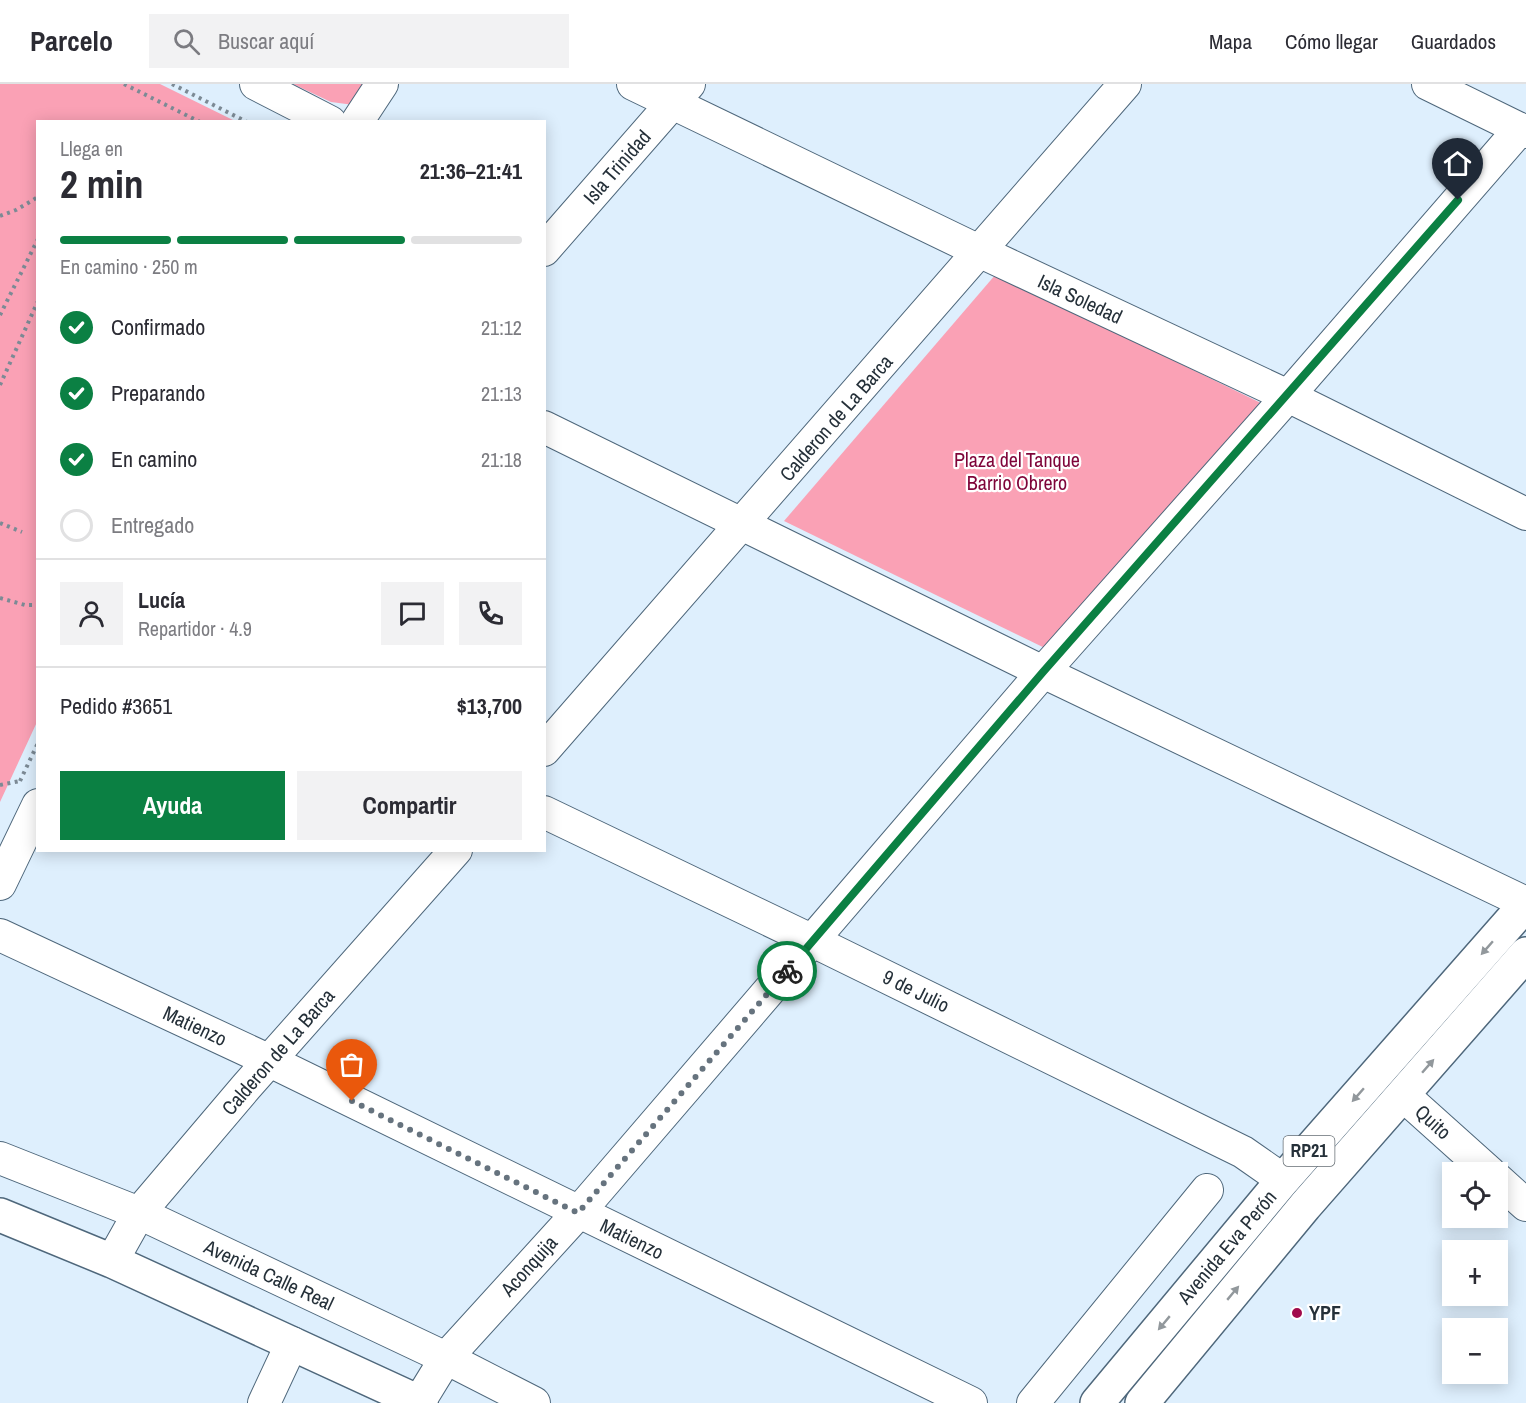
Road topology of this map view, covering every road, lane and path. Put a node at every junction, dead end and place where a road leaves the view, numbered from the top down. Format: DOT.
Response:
graph roads {
  1 [pos="124,84"];
  2 [pos="172,84"];
  3 [pos="256,84"];
  4 [pos="382,84"];
  5 [pos="633,84"];
  6 [pos="1125,84"];
  7 [pos="1428,84"];
  8 [pos="1471,93"];
  9 [pos="681,94"];
  10 [pos="196,120"];
  11 [pos="244,120"];
  12 [pos="326,120"];
  13 [pos="358,120"];
  14 [pos="1523,130"];
  15 [pos="36,198"];
  16 [pos="0,215"];
  17 [pos="36,243"];
  18 [pos="546,248"];
  19 [pos="981,252"];
  20 [pos="36,305"];
  21 [pos="0,315"];
  22 [pos="0,384"];
  23 [pos="1288,396"];
  24 [pos="546,428"];
  25 [pos="1526,514"];
  26 [pos="0,523"];
  27 [pos="742,525"];
  28 [pos="22,531"];
  29 [pos="0,598"];
  30 [pos="36,605"];
  31 [pos="1043,672"];
  32 [pos="546,748"];
  33 [pos="0,785"];
  34 [pos="29,793"];
  35 [pos="546,813"];
  36 [pos="29,833"];
  37 [pos="454,852"];
  38 [pos="0,884"];
  39 [pos="1526,904"];
  40 [pos="0,935"];
  41 [pos="813,941"];
  42 [pos="1526,954"];
  43 [pos="270,1061"];
  44 [pos="1403,1095"];
  45 [pos="0,1158"];
  46 [pos="1478,1162"];
  47 [pos="1283,1180"];
  48 [pos="1508,1189"];
  49 [pos="1207,1190"];
  50 [pos="1526,1205"];
  51 [pos="139,1213"];
  52 [pos="578,1213"];
  53 [pos="0,1215"];
  54 [pos="112,1261"];
  55 [pos="292,1343"];
  56 [pos="446,1358"];
  57 [pos="420,1402"];
  58 [pos="264,1403"];
  59 [pos="534,1403"];
  60 [pos="971,1403"];
  61 [pos="1033,1403"];
  62 [pos="1097,1403"];
  63 [pos="1142,1403"];
  1 -- 10 [label="path"];
  2 -- 11 [label="path"];
  3 -- 12 [label="street"];
  4 -- 13 [label="street"];
  5 -- 9 [label="street, Isla Soledad"];
  6 -- 19 [label="street, Calderon de La Barca"];
  7 -- 8 [label="street"];
  8 -- 14 [label="street"];
  9 -- 18 [label="street, Isla Trinidad"];
  9 -- 19 [label="street, Isla Soledad"];
  14 -- 23 [label="street, Aconquija"];
  15 -- 16 [label="path"];
  17 -- 21 [label="path"];
  19 -- 23 [label="street, Isla Soledad"];
  19 -- 27 [label="street, Calderon de La Barca"];
  20 -- 22 [label="path"];
  23 -- 25 [label="street, Isla Soledad"];
  23 -- 31 [label="street, Aconquija"];
  24 -- 27 [label="street"];
  26 -- 28 [label="path"];
  27 -- 31 [label="street"];
  27 -- 32 [label="street, Calderon de La Barca"];
  29 -- 30 [label="path"];
  31 -- 39 [label="street"];
  31 -- 41 [label="street, Aconquija"];
  33 -- 34 [label="path"];
  34 -- 36 [label="street"];
  35 -- 41 [label="street, 9 de Julio"];
  36 -- 38 [label="street"];
  37 -- 43 [label="street, Calderon de La Barca"];
  39 -- 47 [label="main road, Avenida Eva Perón / RP21, one-way"];
  40 -- 43 [label="street, Matienzo"];
  41 -- 47 [label="street, 9 de Julio"];
  41 -- 52 [label="street, Aconquija"];
  44 -- 42 [label="main road, Avenida Eva Perón / RP21, one-way"];
  43 -- 51 [label="street, Calderon de La Barca"];
  43 -- 52 [label="street, Matienzo"];
  44 -- 46 [label="street, Quito"];
  63 -- 44 [label="main road, Avenida Eva Perón / RP21, one-way"];
  45 -- 51 [label="street, Avenida Calle Real"];
  47 -- 62 [label="main road, Avenida Eva Perón / RP21, one-way"];
  48 -- 50 [label="street"];
  49 -- 61 [label="street"];
  51 -- 54 [label="street, Calderon de La Barca"];
  51 -- 56 [label="street, Avenida Calle Real"];
  52 -- 56 [label="street, Aconquija"];
  52 -- 60 [label="street, Matienzo"];
  53 -- 54 [label="main road"];
  54 -- 55 [label="main road"];
  55 -- 57 [label="main road"];
  55 -- 58 [label="street"];
  56 -- 57 [label="street, Aconquija"];
  56 -- 59 [label="street, Avenida Calle Real"];
}
